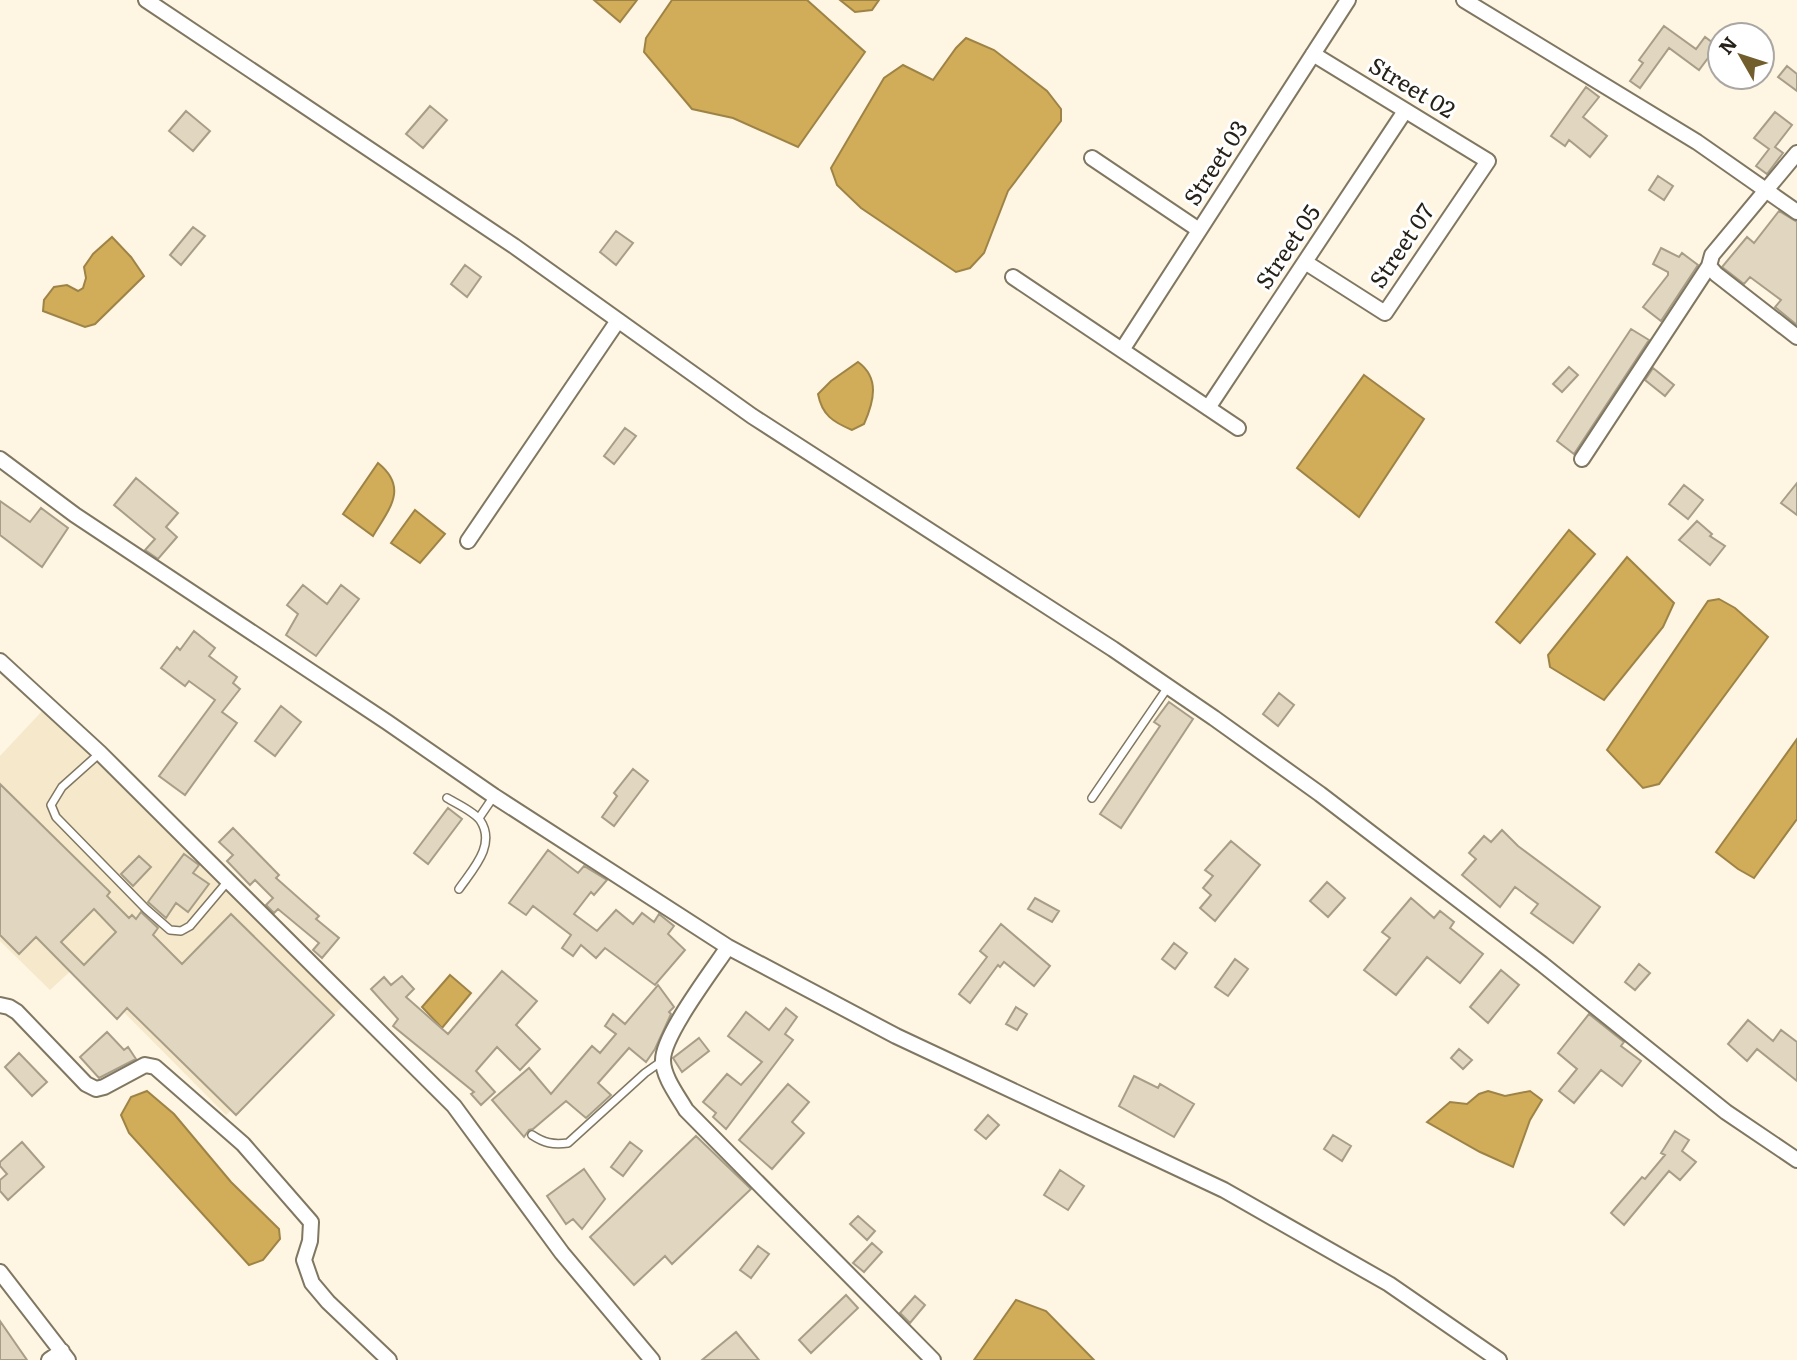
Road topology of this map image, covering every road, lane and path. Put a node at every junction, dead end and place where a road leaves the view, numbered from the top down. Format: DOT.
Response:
graph roads {
  1 [pos="146,0"];
  2 [pos="1348,0"];
  3 [pos="1464,0"];
  4 [pos="1313,54"];
  5 [pos="1405,111"];
  6 [pos="1797,153"];
  7 [pos="1091,158"];
  8 [pos="1488,161"];
  9 [pos="1764,190"];
  10 [pos="1797,212"];
  11 [pos="1199,230"];
  12 [pos="1305,262"];
  13 [pos="1709,266"];
  14 [pos="1013,277"];
  15 [pos="617,321"];
  16 [pos="1797,337"];
  17 [pos="1122,350"];
  18 [pos="1208,408"];
  19 [pos="1238,428"];
  20 [pos="0,459"];
  21 [pos="1582,459"];
  22 [pos="468,541"];
  23 [pos="0,661"];
  24 [pos="1168,687"];
  25 [pos="100,752"];
  26 [pos="494,796"];
  27 [pos="447,798"];
  28 [pos="1092,798"];
  29 [pos="479,818"];
  30 [pos="228,881"];
  31 [pos="458,889"];
  32 [pos="728,947"];
  33 [pos="0,1005"];
  34 [pos="663,1061"];
  35 [pos="532,1135"];
  36 [pos="1797,1160"];
  37 [pos="0,1272"];
  38 [pos="65,1356"];
  39 [pos="49,1360"];
  40 [pos="389,1360"];
  41 [pos="652,1360"];
  42 [pos="933,1360"];
  43 [pos="1499,1360"];
  1 -- 15 [label="street"];
  2 -- 4 [label="street, Street 03"];
  3 -- 9 [label="street"];
  4 -- 5 [label="street, Street 02"];
  4 -- 11 [label="street, Street 03"];
  5 -- 8 [label="street, Street 02"];
  5 -- 12 [label="street, Street 05"];
  6 -- 9 [label="street"];
  7 -- 11 [label="street"];
  8 -- 12 [label="street, Street 07"];
  9 -- 10 [label="street"];
  9 -- 13 [label="street"];
  11 -- 17 [label="street, Street 03"];
  12 -- 18 [label="street, Street 05"];
  13 -- 16 [label="street"];
  13 -- 21 [label="street"];
  14 -- 17 [label="street"];
  15 -- 22 [label="street"];
  15 -- 24 [label="street"];
  17 -- 18 [label="street"];
  18 -- 19 [label="street"];
  20 -- 26 [label="street"];
  23 -- 25 [label="street"];
  24 -- 28 [label="lane"];
  24 -- 36 [label="street"];
  25 -- 30 [label="street"];
  25 -- 30 [label="lane"];
  26 -- 29 [label="lane"];
  26 -- 32 [label="street"];
  27 -- 29 [label="lane"];
  29 -- 31 [label="lane"];
  30 -- 41 [label="street"];
  32 -- 34 [label="street"];
  32 -- 43 [label="street"];
  33 -- 40 [label="street"];
  34 -- 35 [label="lane"];
  34 -- 42 [label="street"];
  37 -- 38 [label="street"];
  38 -- 39 [label="street"];
}
